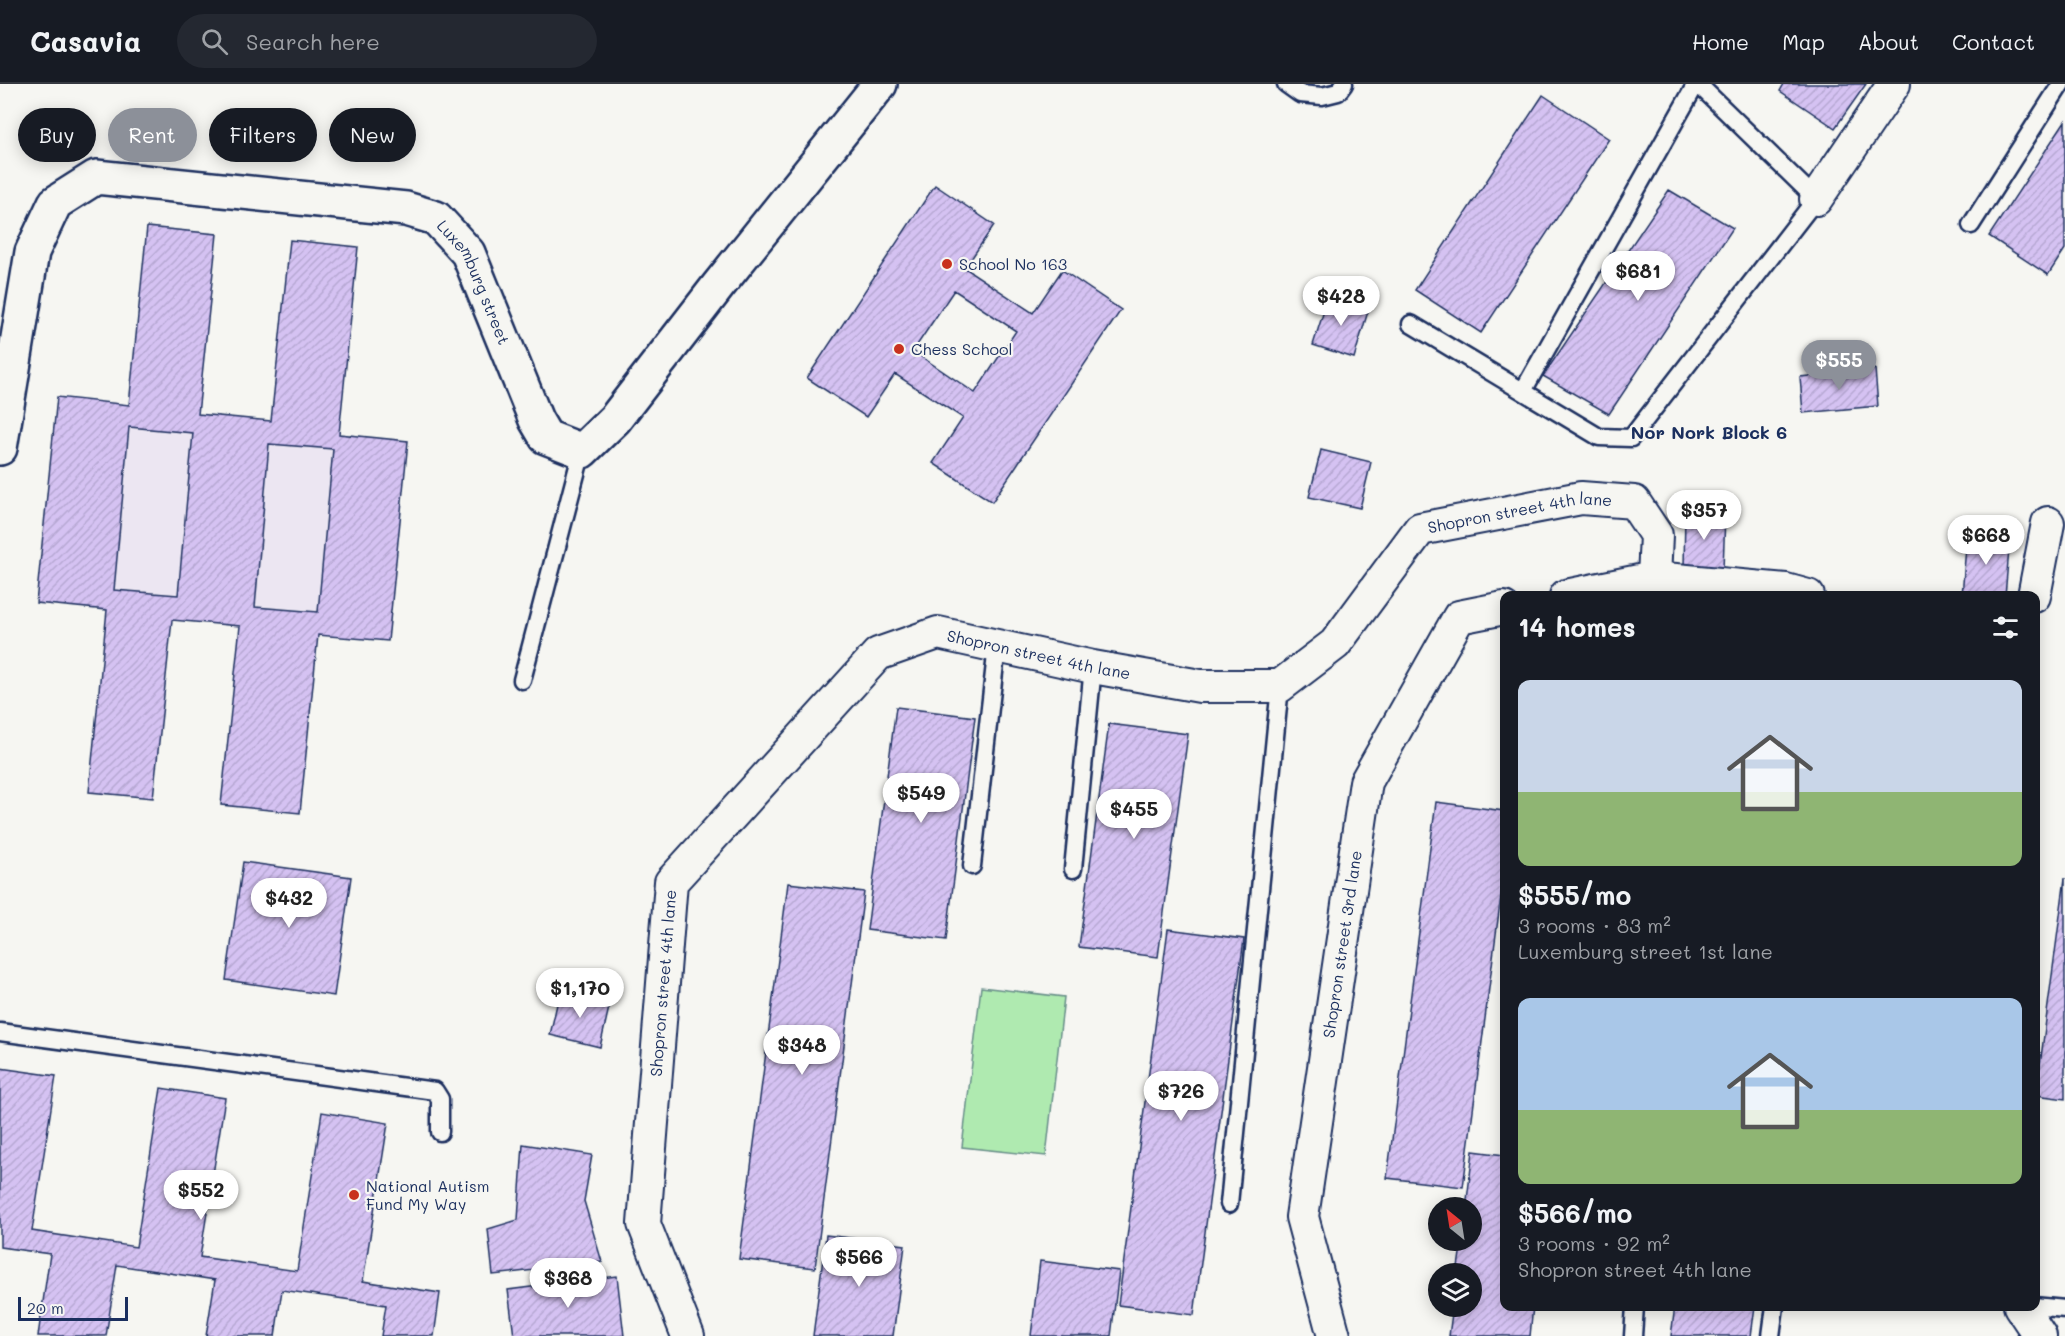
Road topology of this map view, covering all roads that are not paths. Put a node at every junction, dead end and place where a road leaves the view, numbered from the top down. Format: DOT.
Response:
graph roads {
  1 [pos="880,84"];
  2 [pos="1286,84"];
  3 [pos="1344,84"];
  4 [pos="1697,84"];
  5 [pos="1894,84"];
  6 [pos="2061,84"];
  7 [pos="1816,199"];
  8 [pos="1971,225"];
  9 [pos="1411,324"];
  10 [pos="1523,391"];
  11 [pos="0,448"];
  12 [pos="582,451"];
  13 [pos="2056,523"];
  14 [pos="1654,578"];
  15 [pos="1590,591"];
  16 [pos="1790,591"];
  17 [pos="2036,591"];
  18 [pos="1500,609"];
  19 [pos="997,646"];
  20 [pos="1093,667"];
  21 [pos="522,680"];
  22 [pos="1280,686"];
  23 [pos="972,866"];
  24 [pos="1073,869"];
  25 [pos="0,1032"];
  26 [pos="440,1132"];
  27 [pos="1229,1204"];
  28 [pos="2040,1307"];
  29 [pos="2065,1309"];
  30 [pos="1635,1311"];
  31 [pos="1774,1311"];
  32 [pos="2023,1311"];
  33 [pos="688,1336"];
  34 [pos="1334,1336"];
  35 [pos="1633,1336"];
  36 [pos="1771,1336"];
  37 [pos="2040,1336"];
  1 -- 12 [label="street"];
  2 -- 3 [label="lane"];
  4 -- 7 [label="lane"];
  4 -- 10 [label="lane"];
  5 -- 7 [label="street"];
  6 -- 8 [label="lane"];
  7 -- 10 [label="lane"];
  9 -- 10 [label="lane"];
  11 -- 12 [label="street, Luxemburg street"];
  12 -- 21 [label="lane"];
  13 -- 17 [label="street"];
  14 -- 15 [label="street"];
  14 -- 16 [label="street"];
  14 -- 22 [label="street, Shopron street 4th lane"];
  18 -- 34 [label="street, Shopron street 3rd lane"];
  19 -- 20 [label="street, Shopron street 4th lane"];
  19 -- 23 [label="lane"];
  19 -- 33 [label="street, Shopron street 4th lane"];
  20 -- 22 [label="street, Shopron street 4th lane"];
  20 -- 24 [label="lane"];
  22 -- 27 [label="lane"];
  25 -- 26 [label="lane"];
  28 -- 29 [label="lane"];
  30 -- 35 [label="lane"];
  31 -- 36 [label="lane"];
  32 -- 37 [label="street"];
}
